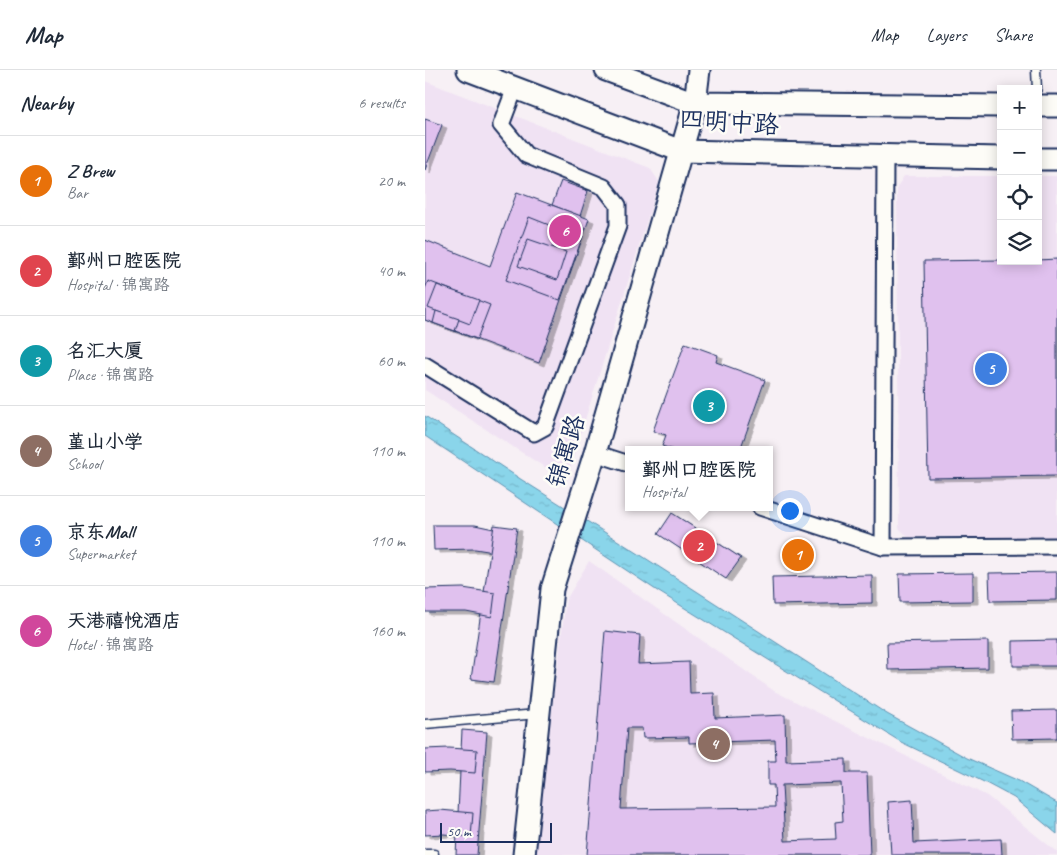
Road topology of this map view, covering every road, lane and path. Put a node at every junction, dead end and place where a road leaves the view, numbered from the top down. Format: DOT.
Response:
graph roads {
  1 [pos="468,70"];
  2 [pos="606,70"];
  3 [pos="699,70"];
  4 [pos="1036,70"];
  5 [pos="1037,85"];
  6 [pos="515,88"];
  7 [pos="695,103"];
  8 [pos="997,106"];
  9 [pos="1042,106"];
  10 [pos="1057,106"];
  11 [pos="681,151"];
  12 [pos="885,156"];
  13 [pos="997,158"];
  14 [pos="1042,159"];
  15 [pos="1057,159"];
  16 [pos="425,365"];
  17 [pos="595,453"];
  18 [pos="625,463"];
  19 [pos="772,511"];
  20 [pos="1057,546"];
  21 [pos="883,547"];
  22 [pos="539,714"];
  23 [pos="425,724"];
  24 [pos="425,854"];
  25 [pos="434,854"];
  26 [pos="524,855"];
  1 -- 6 [label="main road, 四明中路"];
  2 -- 7 [label="main road, 四明中路"];
  3 -- 7 [label="main road, 锦寓路"];
  4 -- 5 [label="lane"];
  6 -- 11 [label="main road, 四明中路"];
  6 -- 16 [label="street"];
  7 -- 8 [label="main road, 四明中路"];
  7 -- 11 [label="main road, 锦寓路"];
  9 -- 10 [label="main road"];
  11 -- 12 [label="main road, 四明中路"];
  11 -- 17 [label="main road, 锦寓路"];
  12 -- 13 [label="main road, 四明中路"];
  12 -- 21 [label="street"];
  14 -- 15 [label="main road"];
  17 -- 18 [label="street"];
  17 -- 22 [label="main road, 锦寓路"];
  19 -- 21 [label="street"];
  20 -- 21 [label="street"];
  22 -- 23 [label="lane"];
  22 -- 26 [label="main road, 锦寓路"];
  24 -- 25 [label="lane"];
}
